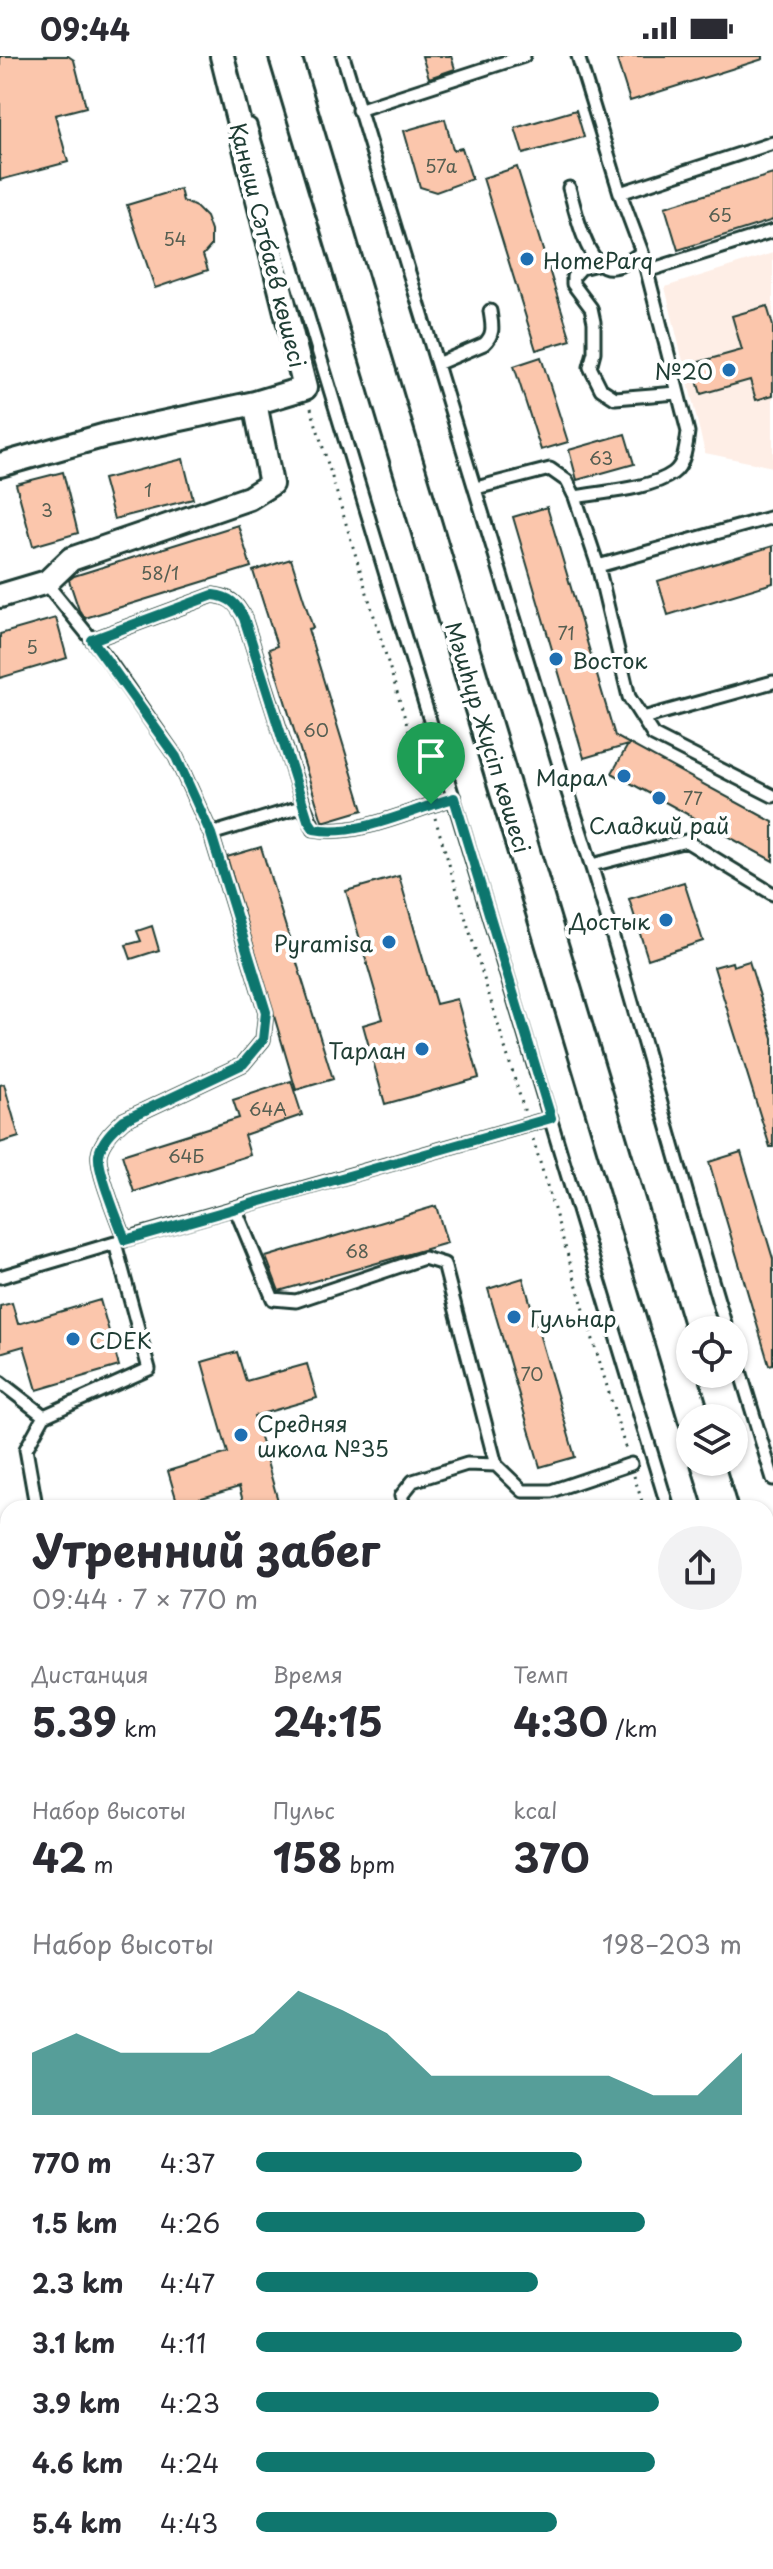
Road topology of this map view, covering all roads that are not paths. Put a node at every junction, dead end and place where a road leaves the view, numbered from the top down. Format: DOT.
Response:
graph roads {
  1 [pos="222,56"];
  2 [pos="229,56"];
  3 [pos="285,56"];
  4 [pos="343,56"];
  5 [pos="524,56"];
  6 [pos="578,56"];
  7 [pos="500,60"];
  8 [pos="358,110"];
  9 [pos="773,143"];
  10 [pos="569,188"];
  11 [pos="620,193"];
  12 [pos="773,231"];
  13 [pos="642,252"];
  14 [pos="597,264"];
  15 [pos="647,271"];
  16 [pos="490,311"];
  17 [pos="437,364"];
  18 [pos="677,393"];
  19 [pos="255,403"];
  20 [pos="0,465"];
  21 [pos="476,488"];
  22 [pos="575,497"];
  23 [pos="773,517"];
  24 [pos="598,566"];
  25 [pos="45,582"];
  26 [pos="0,596"];
  27 [pos="92,640"];
  28 [pos="773,682"];
  29 [pos="643,718"];
  30 [pos="773,796"];
  31 [pos="454,798"];
  32 [pos="304,806"];
  33 [pos="211,834"];
  34 [pos="592,865"];
  35 [pos="773,894"];
  36 [pos="551,1118"];
  37 [pos="235,1208"];
  38 [pos="120,1241"];
  39 [pos="0,1277"];
  40 [pos="723,1316"];
  41 [pos="0,1382"];
  42 [pos="745,1388"];
  43 [pos="690,1404"];
  44 [pos="44,1416"];
  45 [pos="631,1464"];
  46 [pos="496,1465"];
  47 [pos="711,1476"];
  48 [pos="773,1479"];
  49 [pos="35,1500"];
  50 [pos="402,1500"];
  51 [pos="666,1500"];
  52 [pos="719,1500"];
  1 -- 19 [label="street, Қаныш Сәтбаев көшесі"];
  2 -- 31 [label="lane"];
  3 -- 43 [label="main road, Мәшһүр Жүсіп көшесі"];
  4 -- 8 [label="lane"];
  5 -- 7 [label="lane"];
  6 -- 11 [label="lane"];
  7 -- 8 [label="lane"];
  8 -- 17 [label="lane"];
  9 -- 11 [label="lane"];
  10 -- 14 [label="lane"];
  11 -- 13 [label="lane"];
  12 -- 15 [label="lane"];
  13 -- 14 [label="lane"];
  13 -- 15 [label="lane"];
  14 -- 18 [label="lane"];
  15 -- 18 [label="lane"];
  16 -- 17 [label="lane"];
  17 -- 21 [label="lane"];
  18 -- 22 [label="lane"];
  19 -- 20 [label="street, Қаныш Сәтбаев көшесі"];
  19 -- 25 [label="street"];
  21 -- 22 [label="lane"];
  21 -- 34 [label="lane"];
  22 -- 24 [label="lane"];
  23 -- 24 [label="lane"];
  24 -- 29 [label="lane"];
  25 -- 26 [label="street"];
  25 -- 27 [label="lane"];
  27 -- 32 [label="lane"];
  27 -- 33 [label="lane"];
  28 -- 29 [label="lane"];
  29 -- 30 [label="lane"];
  31 -- 32 [label="lane"];
  31 -- 36 [label="lane"];
  32 -- 33 [label="lane"];
  33 -- 38 [label="lane"];
  34 -- 35 [label="lane"];
  34 -- 40 [label="lane"];
  36 -- 37 [label="lane"];
  36 -- 51 [label="lane"];
  37 -- 38 [label="lane"];
  37 -- 46 [label="lane"];
  38 -- 39 [label="lane"];
  38 -- 44 [label="lane"];
  41 -- 44 [label="lane"];
  42 -- 48 [label="lane"];
  44 -- 49 [label="lane"];
  45 -- 46 [label="lane"];
  46 -- 50 [label="lane"];
  47 -- 52 [label="main road"];
}
